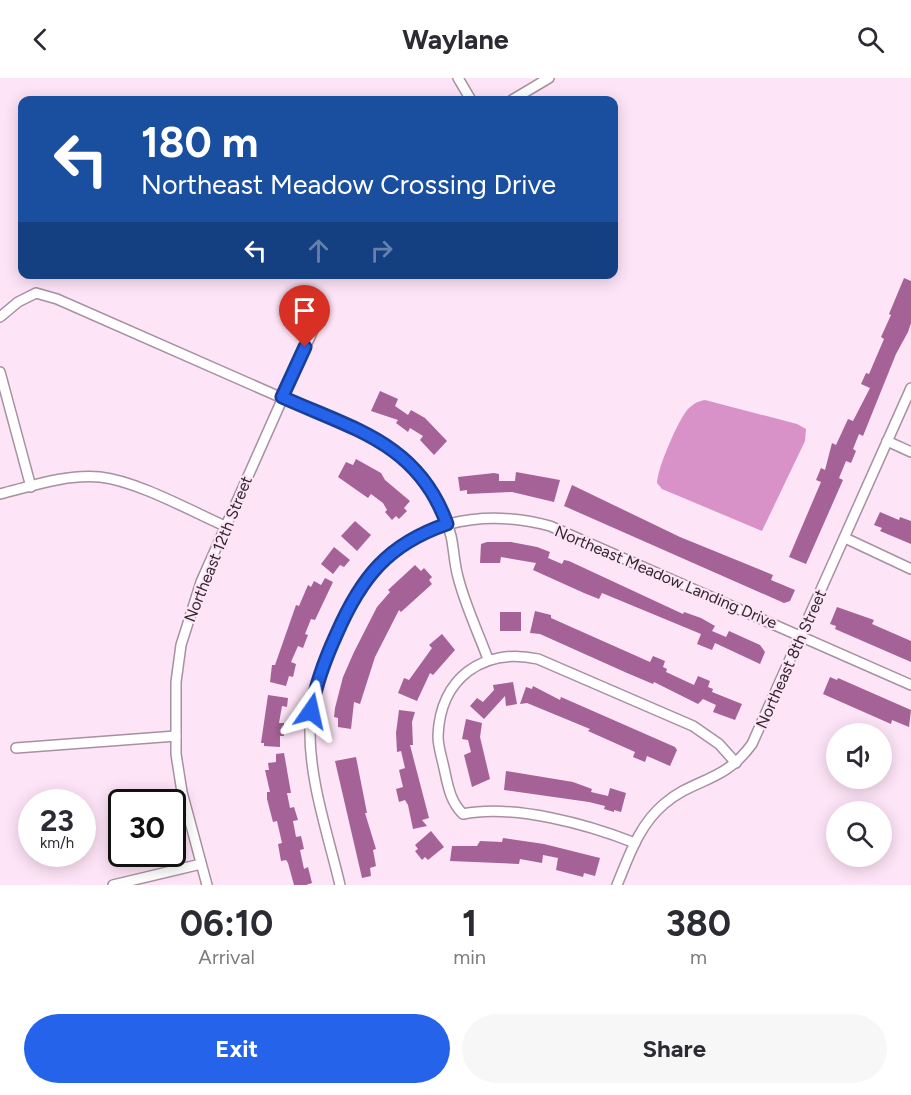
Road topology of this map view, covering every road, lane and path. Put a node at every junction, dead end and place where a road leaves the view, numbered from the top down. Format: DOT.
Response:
graph roads {
  1 [pos="458,78"];
  2 [pos="549,78"];
  3 [pos="469,96"];
  4 [pos="519,96"];
  5 [pos="0,317"];
  6 [pos="313,330"];
  7 [pos="0,372"];
  8 [pos="911,388"];
  9 [pos="282,397"];
  10 [pos="887,441"];
  11 [pos="911,452"];
  12 [pos="31,487"];
  13 [pos="0,495"];
  14 [pos="447,524"];
  15 [pos="225,526"];
  16 [pos="844,538"];
  17 [pos="911,569"];
  18 [pos="801,635"];
  19 [pos="488,659"];
  20 [pos="911,685"];
  21 [pos="176,736"];
  22 [pos="16,748"];
  23 [pos="735,763"];
  24 [pos="635,843"];
  25 [pos="201,864"];
  26 [pos="113,885"];
  27 [pos="207,885"];
  28 [pos="340,885"];
  29 [pos="617,885"];
  1 -- 3 [label="street"];
  2 -- 4 [label="street"];
  5 -- 9 [label="street"];
  6 -- 9 [label="street, Northeast 12th Street"];
  7 -- 12 [label="street"];
  8 -- 10 [label="street, Northeast 8th Street"];
  9 -- 14 [label="street"];
  9 -- 15 [label="street, Northeast 12th Street"];
  10 -- 11 [label="street"];
  10 -- 16 [label="street, Northeast 8th Street"];
  12 -- 13 [label="street"];
  12 -- 15 [label="street"];
  14 -- 18 [label="street, Northeast Meadow Landing Drive"];
  14 -- 19 [label="street"];
  14 -- 28 [label="street, Northeast Meadow Landing Drive"];
  15 -- 21 [label="street, Northeast 12th Street"];
  16 -- 17 [label="street"];
  16 -- 18 [label="street, Northeast 8th Street"];
  18 -- 20 [label="street, Northeast Meadow Landing Drive"];
  18 -- 23 [label="street, Northeast 8th Street"];
  19 -- 23 [label="street"];
  19 -- 24 [label="street"];
  21 -- 22 [label="street"];
  21 -- 25 [label="street, Northeast 12th Street"];
  23 -- 24 [label="street, Northeast 8th Street"];
  24 -- 29 [label="street, Northeast 8th Street"];
  25 -- 26 [label="street"];
  25 -- 27 [label="street, Northeast 12th Street"];
}
